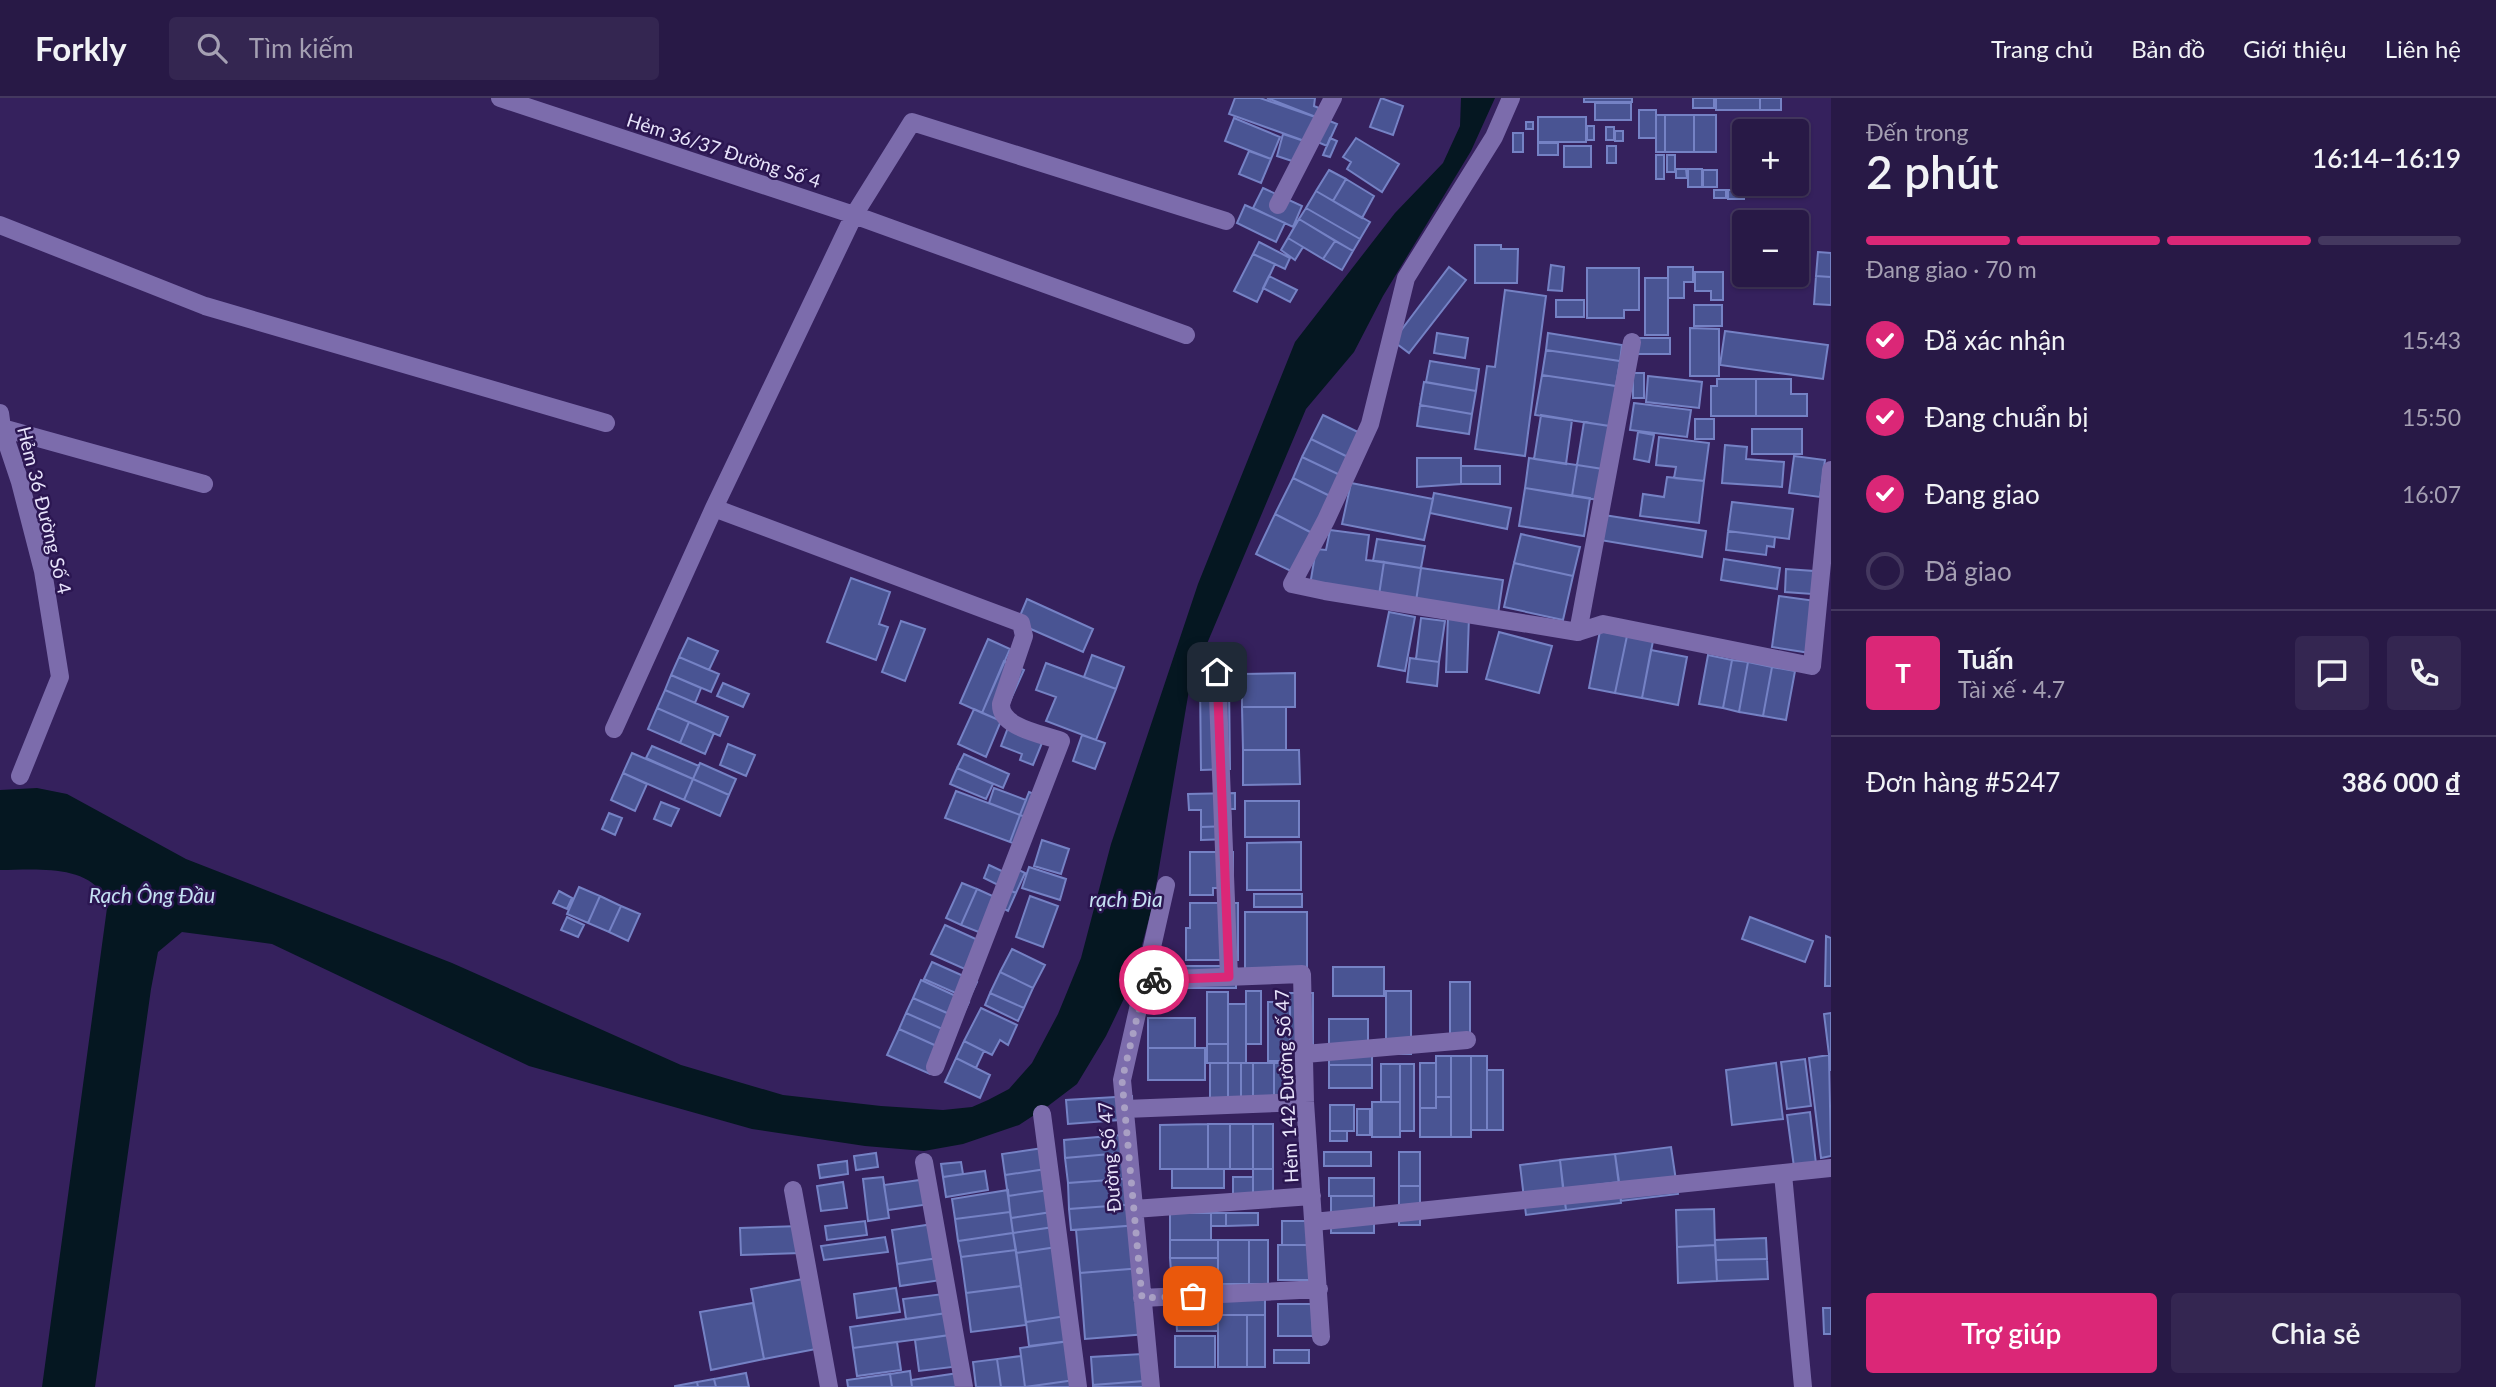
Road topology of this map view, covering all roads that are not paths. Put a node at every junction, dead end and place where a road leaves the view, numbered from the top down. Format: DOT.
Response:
graph roads {
  1 [pos="500,98"];
  2 [pos="1333,98"];
  3 [pos="1511,98"];
  4 [pos="1278,205"];
  5 [pos="854,215"];
  6 [pos="1226,221"];
  7 [pos="0,225"];
  8 [pos="1186,335"];
  9 [pos="1632,342"];
  10 [pos="1,421"];
  11 [pos="606,423"];
  12 [pos="1831,470"];
  13 [pos="204,484"];
  14 [pos="714,508"];
  15 [pos="1578,632"];
  16 [pos="1217,672"];
  17 [pos="614,729"];
  18 [pos="20,776"];
  19 [pos="1166,886"];
  20 [pos="1229,977"];
  21 [pos="1146,980"];
  22 [pos="1467,1040"];
  23 [pos="1305,1054"];
  24 [pos="935,1068"];
  25 [pos="1305,1101"];
  26 [pos="1125,1109"];
  27 [pos="1042,1114"];
  28 [pos="924,1162"];
  29 [pos="1831,1168"];
  30 [pos="1783,1174"];
  31 [pos="793,1191"];
  32 [pos="1312,1196"];
  33 [pos="1134,1209"];
  34 [pos="1314,1222"];
  35 [pos="1319,1289"];
  36 [pos="1142,1298"];
  37 [pos="1321,1337"];
  38 [pos="829,1387"];
  39 [pos="964,1387"];
  40 [pos="1077,1387"];
  41 [pos="1151,1387"];
  42 [pos="1803,1387"];
  1 -- 5 [label="street, Hẻm 36/37 Đường Số 4"];
  2 -- 4 [label="street"];
  3 -- 15 [label="street"];
  5 -- 6 [label="street"];
  5 -- 8 [label="street, Hẻm 36/37 Đường Số 4"];
  5 -- 14 [label="street"];
  7 -- 11 [label="street"];
  9 -- 15 [label="street"];
  10 -- 13 [label="street"];
  10 -- 18 [label="street, Hẻm 36 Đường Số 4"];
  12 -- 15 [label="street"];
  14 -- 17 [label="street"];
  14 -- 24 [label="street"];
  16 -- 20 [label="street"];
  19 -- 21 [label="street, Đường Số 47"];
  20 -- 21 [label="street"];
  20 -- 23 [label="street, Hẻm 142 Đường Số 47"];
  21 -- 26 [label="street, Đường Số 47"];
  22 -- 23 [label="street"];
  23 -- 25 [label="street, Hẻm 142 Đường Số 47"];
  25 -- 26 [label="street"];
  25 -- 32 [label="street, Hẻm 142 Đường Số 47"];
  26 -- 33 [label="street, Đường Số 47"];
  27 -- 40 [label="street"];
  28 -- 39 [label="street"];
  29 -- 30 [label="street"];
  30 -- 34 [label="street"];
  30 -- 42 [label="street"];
  31 -- 38 [label="street"];
  32 -- 33 [label="street, Hẻm 142 Đường Số 47"];
  32 -- 34 [label="street, Hẻm 142 Đường Số 47"];
  33 -- 36 [label="street, Đường Số 47"];
  34 -- 35 [label="street, Hẻm 142 Đường Số 47"];
  35 -- 36 [label="street"];
  35 -- 37 [label="street, Hẻm 142 Đường Số 47"];
  36 -- 41 [label="street, Đường Số 47"];
}
